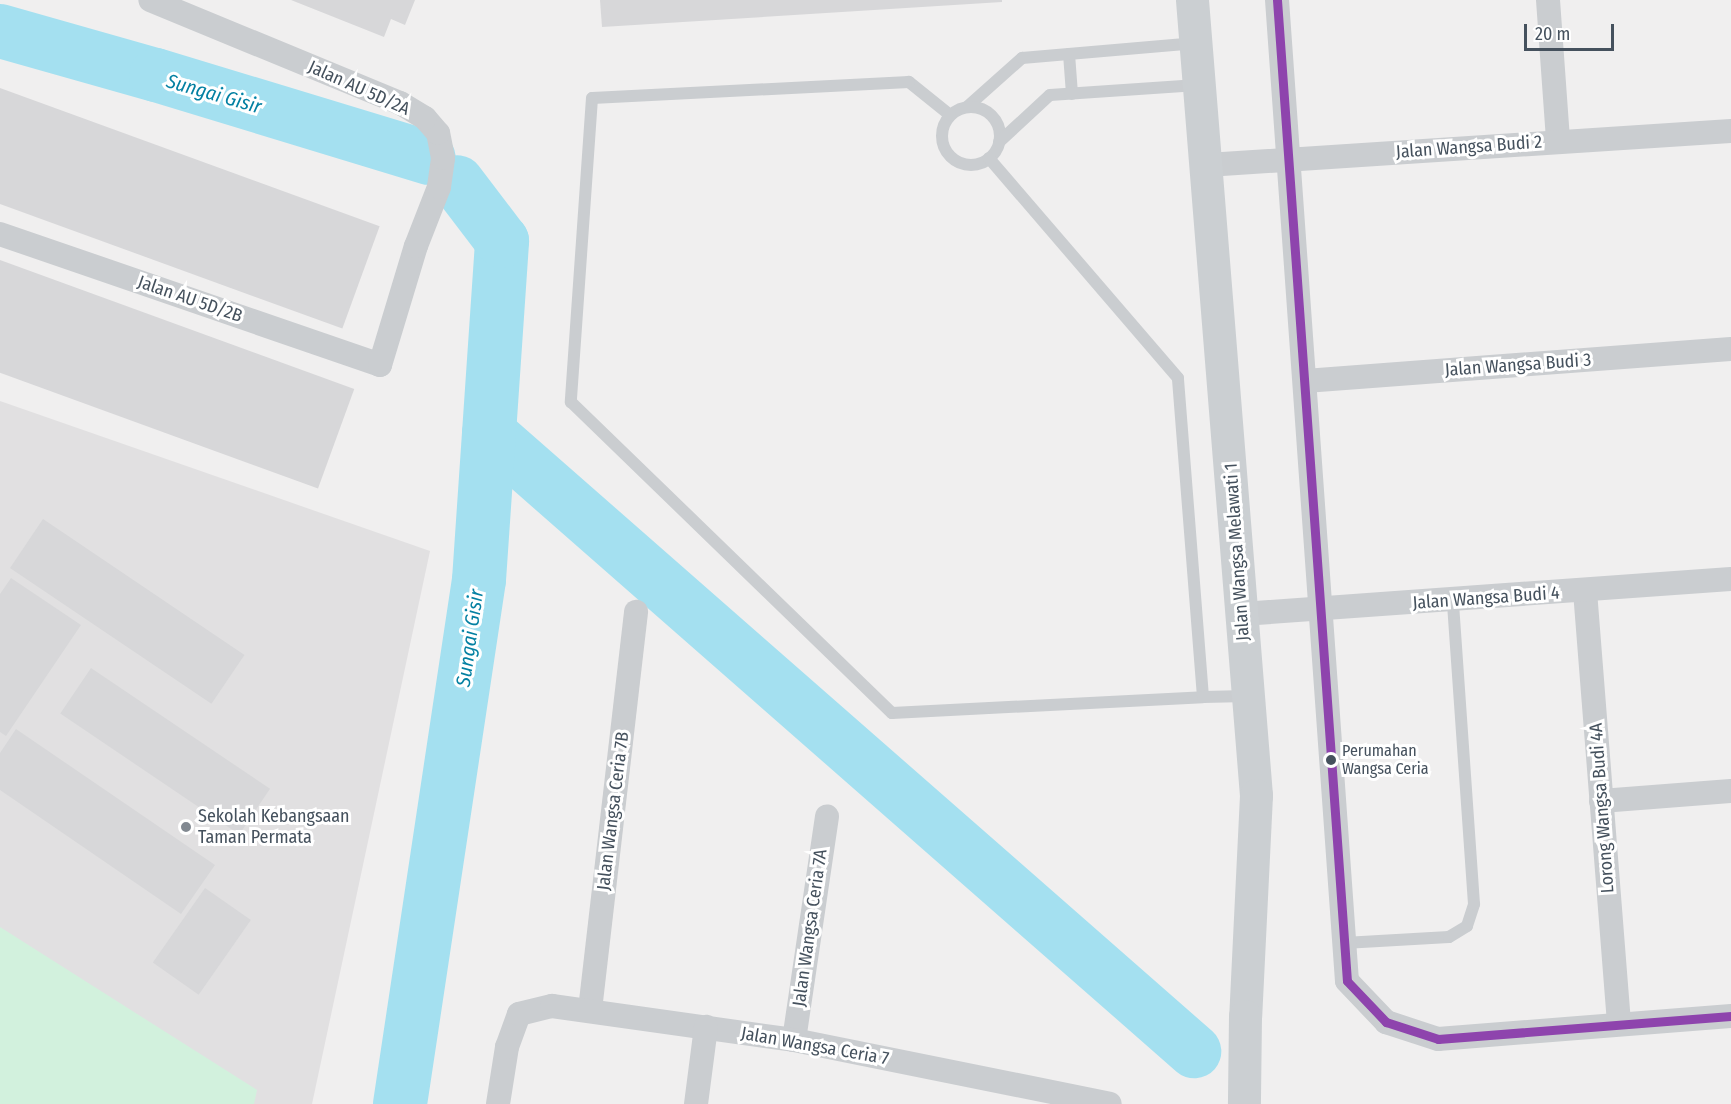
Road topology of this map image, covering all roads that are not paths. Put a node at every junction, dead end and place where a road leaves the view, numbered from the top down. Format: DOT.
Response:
graph roads {
  1 [pos="150,0"];
  2 [pos="1192,0"];
  3 [pos="1277,0"];
  4 [pos="1548,0"];
  5 [pos="1196,43"];
  6 [pos="1069,54"];
  7 [pos="1200,85"];
  8 [pos="1167,87"];
  9 [pos="1072,94"];
  10 [pos="968,107"];
  11 [pos="950,116"];
  12 [pos="1203,122"];
  13 [pos="1731,131"];
  14 [pos="1558,141"];
  15 [pos="999,142"];
  16 [pos="989,158"];
  17 [pos="1288,160"];
  18 [pos="1208,165"];
  19 [pos="0,234"];
  20 [pos="1731,349"];
  21 [pos="380,365"];
  22 [pos="1305,381"];
  23 [pos="1731,579"];
  24 [pos="1585,591"];
  25 [pos="1453,600"];
  26 [pos="1319,609"];
  27 [pos="636,612"];
  28 [pos="1242,614"];
  29 [pos="1248,696"];
  30 [pos="1203,697"];
  31 [pos="1731,790"];
  32 [pos="1601,801"];
  33 [pos="827,816"];
  34 [pos="1344,943"];
  35 [pos="590,1010"];
  36 [pos="1731,1016"];
  37 [pos="1619,1024"];
  38 [pos="706,1027"];
  39 [pos="794,1040"];
  40 [pos="498,1104"];
  41 [pos="696,1104"];
  42 [pos="1110,1104"];
  43 [pos="1244,1104"];
  1 -- 21 [label="street, Jalan AU 5D/2A"];
  2 -- 5 [label="street, Jalan Wangsa Melawati 1"];
  3 -- 17 [label="street"];
  4 -- 14 [label="street"];
  5 -- 6 [label="lane"];
  5 -- 7 [label="street, Jalan Wangsa Melawati 1"];
  6 -- 9 [label="lane"];
  6 -- 10 [label="lane"];
  7 -- 8 [label="lane"];
  7 -- 12 [label="street, Jalan Wangsa Melawati 1"];
  8 -- 9 [label="lane"];
  8 -- 12 [label="lane"];
  9 -- 15 [label="lane"];
  10 -- 11 [label="lane"];
  10 -- 15 [label="lane"];
  11 -- 16 [label="lane"];
  11 -- 30 [label="lane"];
  12 -- 18 [label="street, Jalan Wangsa Melawati 1"];
  13 -- 14 [label="street, Jalan Wangsa Budi 2"];
  14 -- 17 [label="street, Jalan Wangsa Budi 2"];
  15 -- 16 [label="lane"];
  16 -- 30 [label="lane"];
  17 -- 18 [label="street, Jalan Wangsa Budi 2"];
  17 -- 22 [label="street"];
  18 -- 28 [label="street, Jalan Wangsa Melawati 1"];
  19 -- 21 [label="street, Jalan AU 5D/2B"];
  20 -- 22 [label="street, Jalan Wangsa Budi 3"];
  22 -- 26 [label="street"];
  23 -- 24 [label="street, Jalan Wangsa Budi 4"];
  24 -- 25 [label="street, Jalan Wangsa Budi 4"];
  24 -- 32 [label="street, Lorong Wangsa Budi 4A"];
  25 -- 26 [label="street, Jalan Wangsa Budi 4"];
  25 -- 34 [label="lane"];
  26 -- 28 [label="street, Jalan Wangsa Budi 4"];
  26 -- 34 [label="street"];
  27 -- 35 [label="street, Jalan Wangsa Ceria 7B"];
  28 -- 29 [label="street, Jalan Wangsa Melawati 1"];
  29 -- 30 [label="lane"];
  29 -- 43 [label="street, Jalan Wangsa Melawati 1"];
  31 -- 32 [label="street"];
  32 -- 37 [label="street, Lorong Wangsa Budi 4A"];
  33 -- 39 [label="street, Jalan Wangsa Ceria 7A"];
  34 -- 37 [label="street"];
  35 -- 38 [label="street, Jalan Wangsa Ceria 7"];
  35 -- 40 [label="street, Jalan Wangsa Ceria 7"];
  36 -- 37 [label="street"];
  38 -- 39 [label="street, Jalan Wangsa Ceria 7"];
  38 -- 41 [label="street"];
  39 -- 42 [label="street, Jalan Wangsa Ceria 7"];
}
